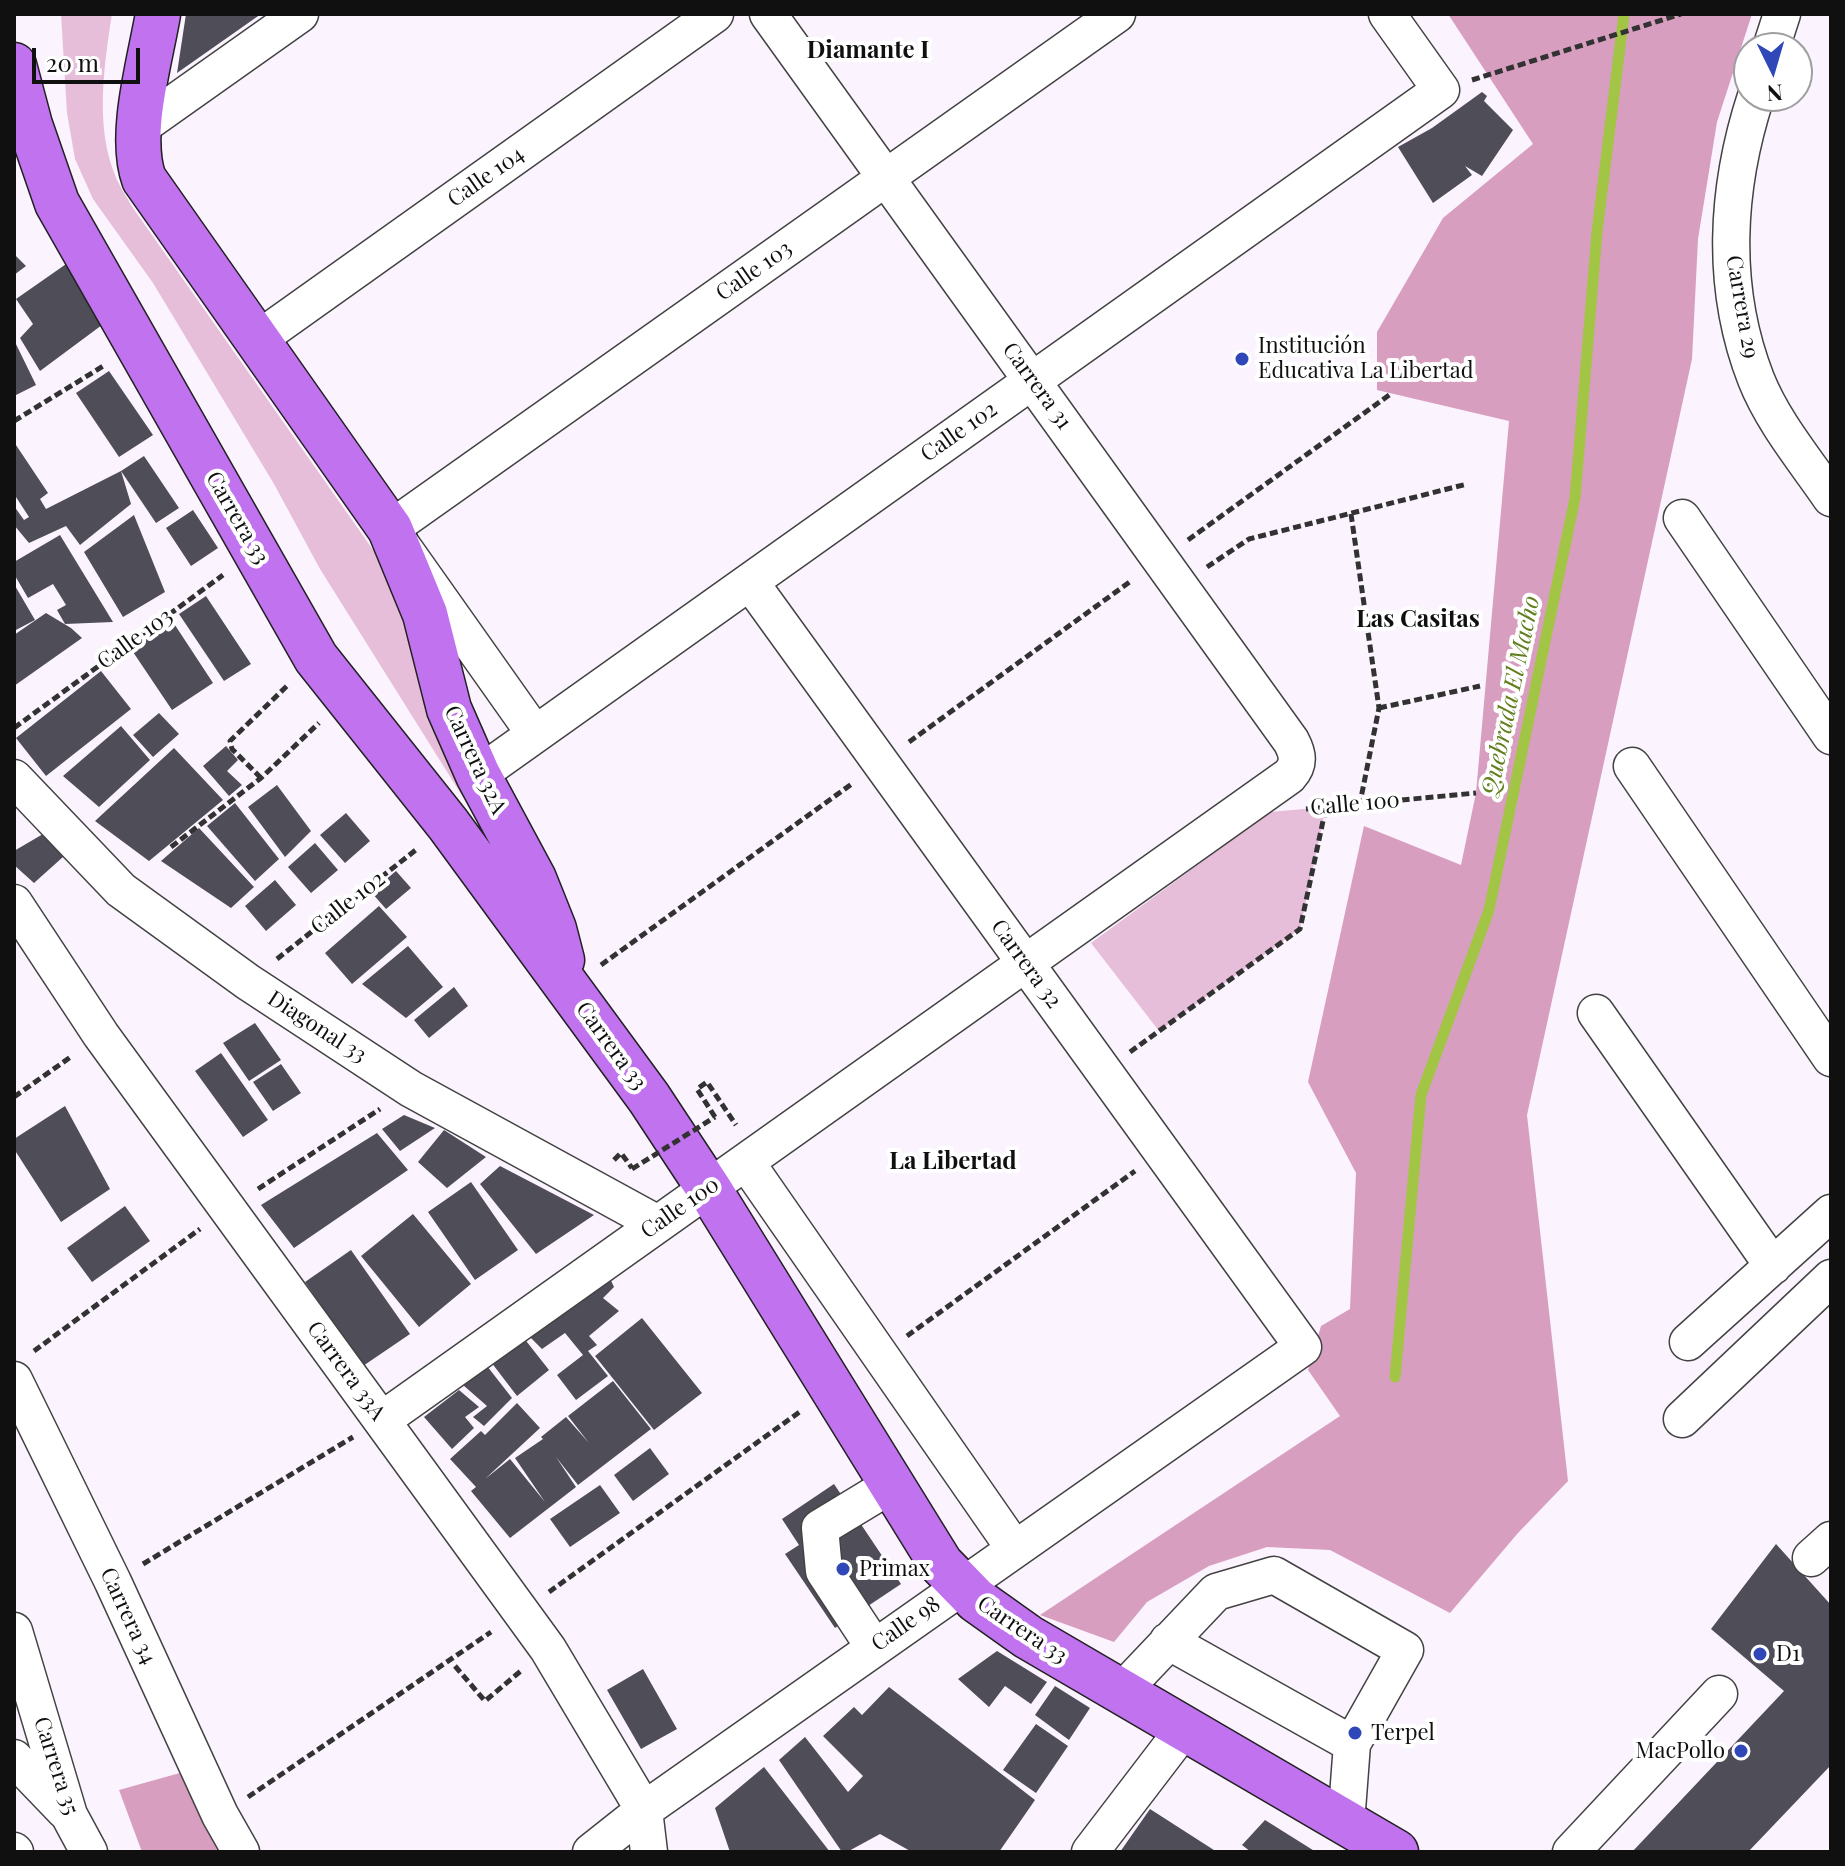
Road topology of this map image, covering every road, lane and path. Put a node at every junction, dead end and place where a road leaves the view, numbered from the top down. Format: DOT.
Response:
graph roads {
  1 [pos="158,14"];
  2 [pos="300,14"];
  3 [pos="715,14"];
  4 [pos="768,14"];
  5 [pos="1117,14"];
  6 [pos="1387,14"];
  7 [pos="1681,14"];
  8 [pos="14,65"];
  9 [pos="1486,75"];
  10 [pos="1752,112"];
  11 [pos="139,128"];
  12 [pos="886,177"];
  13 [pos="257,340"];
  14 [pos="138,345"];
  15 [pos="1033,380"];
  16 [pos="1392,393"];
  17 [pos="14,421"];
  18 [pos="1467,484"];
  19 [pos="1831,498"];
  20 [pos="1351,514"];
  21 [pos="1682,518"];
  22 [pos="390,529"];
  23 [pos="256,551"];
  24 [pos="1171,572"];
  25 [pos="750,582"];
  26 [pos="316,658"];
  27 [pos="1480,686"];
  28 [pos="346,697"];
  29 [pos="1379,708"];
  30 [pos="14,728"];
  31 [pos="535,734"];
  32 [pos="1831,736"];
  33 [pos="1298,761"];
  34 [pos="881,763"];
  35 [pos="1632,766"];
  36 [pos="478,775"];
  37 [pos="14,778"];
  38 [pos="261,778"];
  39 [pos="1476,793"];
  40 [pos="1360,803"];
  41 [pos="1326,807"];
  42 [pos="1298,810"];
  43 [pos="448,824"];
  44 [pos="171,847"];
  45 [pos="14,903"];
  46 [pos="1026,963"];
  47 [pos="248,982"];
  48 [pos="569,988"];
  49 [pos="1596,1013"];
  50 [pos="101,1035"];
  51 [pos="1831,1058"];
  52 [pos="1104,1071"];
  53 [pos="411,1089"];
  54 [pos="14,1097"];
  55 [pos="733,1121"];
  56 [pos="1162,1152"];
  57 [pos="746,1162"];
  58 [pos="632,1169"];
  59 [pos="709,1189"];
  60 [pos="228,1209"];
  61 [pos="1831,1213"];
  62 [pos="658,1224"];
  63 [pos="1773,1266"];
  64 [pos="1831,1278"];
  65 [pos="1688,1342"];
  66 [pos="1303,1347"];
  67 [pos="880,1355"];
  68 [pos="20,1368"];
  69 [pos="832,1389"];
  70 [pos="1682,1419"];
  71 [pos="382,1420"];
  72 [pos="891,1485"];
  73 [pos="1014,1548"];
  74 [pos="113,1582"];
  75 [pos="960,1586"];
  76 [pos="522,1611"];
  77 [pos="14,1631"];
  78 [pos="1168,1641"];
  79 [pos="874,1647"];
  80 [pos="548,1649"];
  81 [pos="455,1666"];
  82 [pos="1121,1692"];
  83 [pos="1719,1694"];
  84 [pos="1184,1729"];
  85 [pos="1352,1744"];
  86 [pos="14,1758"];
  87 [pos="644,1810"];
  88 [pos="69,1815"];
  89 [pos="220,1815"];
  90 [pos="1346,1823"];
  91 [pos="89,1852"];
  92 [pos="241,1852"];
  93 [pos="591,1852"];
  94 [pos="649,1852"];
  95 [pos="1090,1852"];
  96 [pos="1396,1852"];
  97 [pos="1571,1852"];
  1 -- 11 [label="main road, Carrera 32A"];
  2 -- 11 [label="street"];
  3 -- 13 [label="street, Calle 104"];
  4 -- 12 [label="street, Carrera 31"];
  5 -- 12 [label="street, Calle 103"];
  6 -- 15 [label="street, Calle 102"];
  7 -- 9 [label="path"];
  8 -- 14 [label="main road, Carrera 33"];
  10 -- 19 [label="street, Carrera 29"];
  11 -- 13 [label="main road, Carrera 32A"];
  12 -- 15 [label="street, Carrera 31"];
  12 -- 22 [label="street, Calle 103"];
  13 -- 22 [label="main road, Carrera 32A"];
  14 -- 17 [label="path"];
  14 -- 23 [label="main road, Carrera 33"];
  15 -- 24 [label="street, Carrera 31"];
  15 -- 25 [label="street, Calle 102"];
  16 -- 24 [label="path"];
  18 -- 20 [label="path"];
  20 -- 24 [label="path"];
  20 -- 29 [label="path"];
  21 -- 32 [label="street"];
  22 -- 31 [label="street, Carrera 32A"];
  22 -- 36 [label="main road, Carrera 32A"];
  23 -- 26 [label="main road, Carrera 33"];
  23 -- 30 [label="path, Calle 103"];
  24 -- 33 [label="street, Carrera 31"];
  24 -- 34 [label="path"];
  25 -- 31 [label="street, Calle 102"];
  25 -- 34 [label="street, Carrera 32"];
  26 -- 28 [label="main road, Carrera 33"];
  26 -- 38 [label="path"];
  27 -- 29 [label="path"];
  28 -- 38 [label="path"];
  28 -- 43 [label="main road, Carrera 33"];
  29 -- 40 [label="path"];
  31 -- 36 [label="street, Calle 102"];
  33 -- 46 [label="street, Calle 100"];
  34 -- 46 [label="street, Carrera 32"];
  34 -- 48 [label="path"];
  35 -- 51 [label="street"];
  36 -- 48 [label="main road, Carrera 32A"];
  37 -- 47 [label="street, Diagonal 33"];
  38 -- 44 [label="path"];
  39 -- 40 [label="path, Calle 100"];
  40 -- 41 [label="path, Calle 100"];
  41 -- 42 [label="path, Calle 100"];
  41 -- 52 [label="path"];
  43 -- 47 [label="path, Calle 102"];
  43 -- 48 [label="main road, Carrera 33"];
  45 -- 50 [label="street, Carrera 33A"];
  46 -- 52 [label="street, Carrera 32"];
  46 -- 57 [label="street, Calle 100"];
  47 -- 53 [label="street, Diagonal 33"];
  48 -- 59 [label="main road, Carrera 33"];
  49 -- 63 [label="street"];
  50 -- 54 [label="path"];
  50 -- 60 [label="street, Carrera 33A"];
  52 -- 56 [label="street, Carrera 32"];
  53 -- 60 [label="path"];
  53 -- 62 [label="street, Diagonal 33"];
  55 -- 58 [label="path, bridge"];
  56 -- 66 [label="street, Carrera 32"];
  56 -- 67 [label="path"];
  57 -- 59 [label="street, Calle 100"];
  57 -- 67 [label="street"];
  59 -- 62 [label="street, Calle 100"];
  59 -- 69 [label="main road, Carrera 33"];
  60 -- 68 [label="path"];
  60 -- 71 [label="street, Carrera 33A"];
  61 -- 63 [label="street"];
  62 -- 71 [label="street, Calle 100"];
  63 -- 65 [label="street"];
  64 -- 70 [label="street"];
  66 -- 73 [label="street, Calle 98"];
  67 -- 73 [label="street"];
  68 -- 74 [label="street, Carrera 34"];
  69 -- 72 [label="main road, Carrera 33"];
  69 -- 76 [label="path"];
  71 -- 74 [label="path"];
  71 -- 76 [label="street, Carrera 33A"];
  72 -- 75 [label="main road, Carrera 33"];
  72 -- 79 [label="street"];
  73 -- 75 [label="street, Calle 98"];
  74 -- 89 [label="street, Carrera 34"];
  75 -- 79 [label="street, Calle 98"];
  75 -- 82 [label="main road, Carrera 33"];
  76 -- 80 [label="street, Carrera 33A"];
  76 -- 89 [label="path"];
  77 -- 88 [label="street, Carrera 35"];
  78 -- 82 [label="street"];
  78 -- 85 [label="street"];
  78 -- 85 [label="street"];
  79 -- 87 [label="street, Calle 98"];
  80 -- 81 [label="path"];
  80 -- 87 [label="street, Carrera 33A"];
  82 -- 84 [label="main road, Carrera 33"];
  83 -- 97 [label="street"];
  84 -- 90 [label="main road, Carrera 33"];
  84 -- 95 [label="street"];
  85 -- 90 [label="street"];
  86 -- 88 [label="street"];
  87 -- 93 [label="street, Calle 98"];
  87 -- 94 [label="street, Carrera 33A"];
  88 -- 91 [label="street, Carrera 35"];
  89 -- 92 [label="street, Carrera 34"];
  90 -- 96 [label="main road, Carrera 33"];
}
